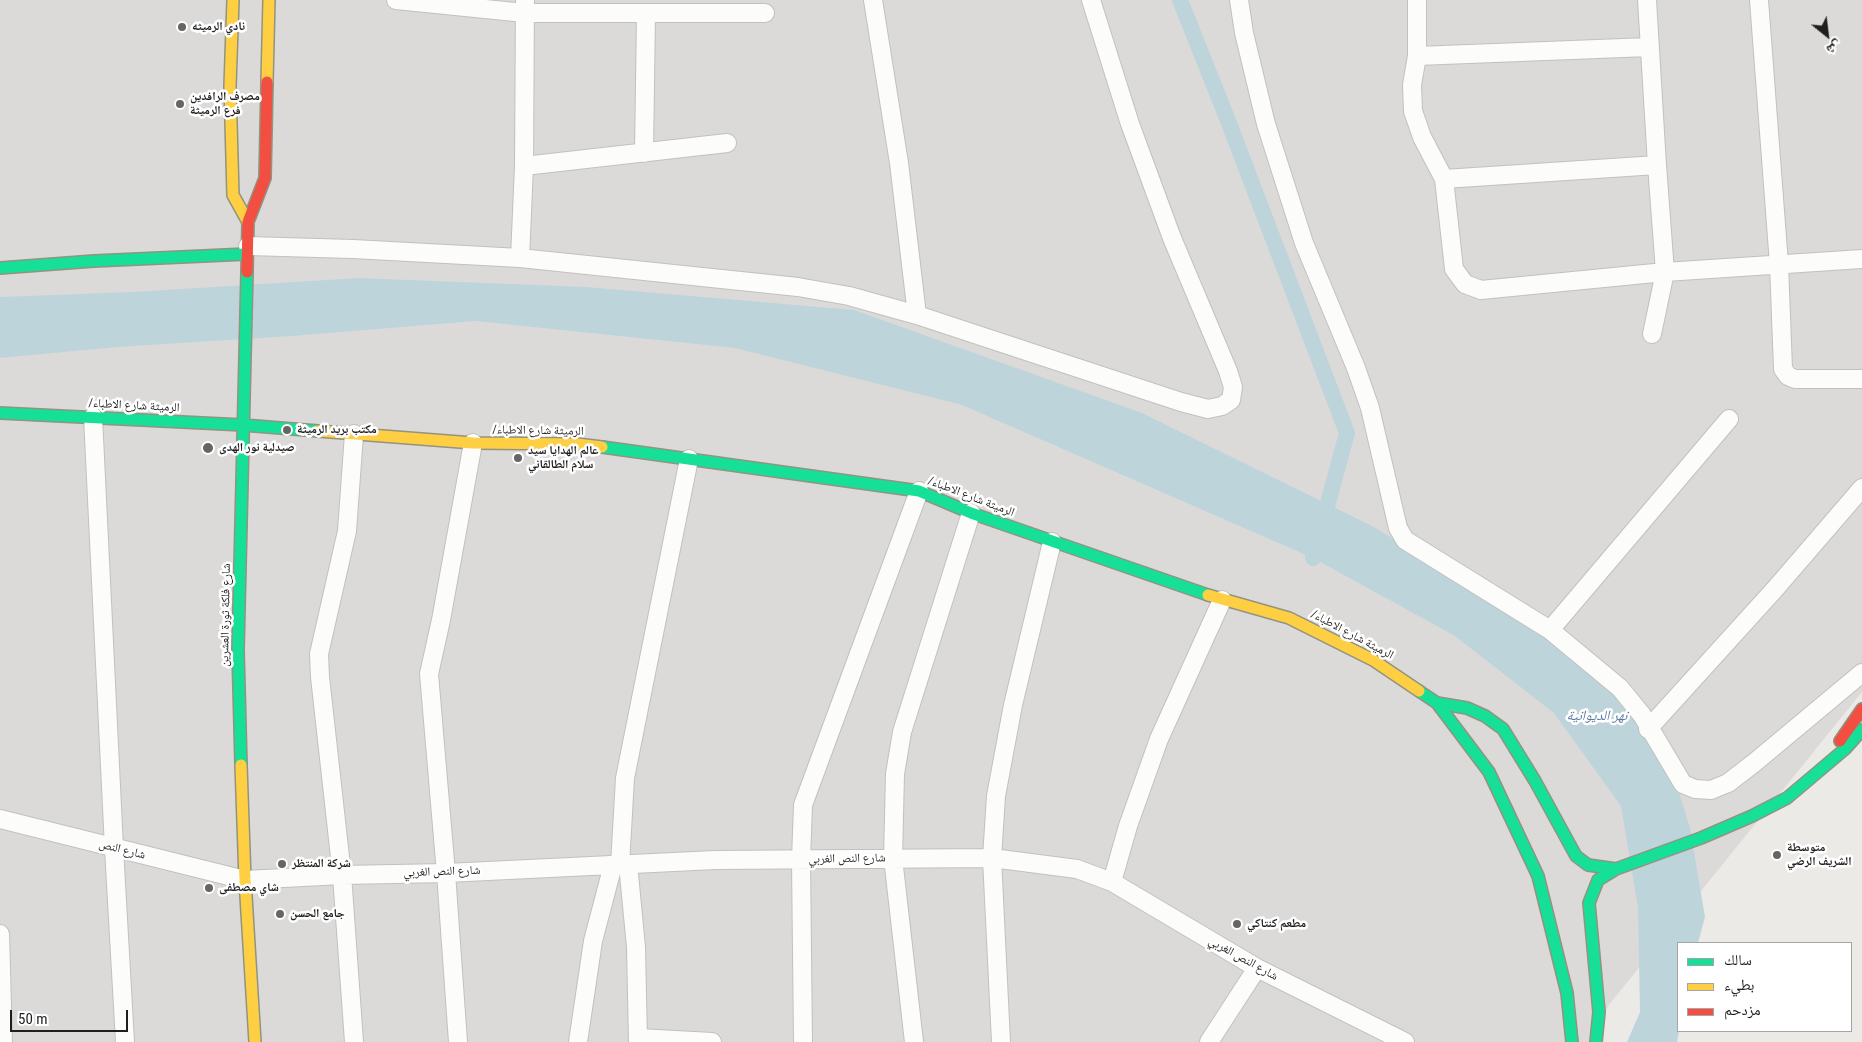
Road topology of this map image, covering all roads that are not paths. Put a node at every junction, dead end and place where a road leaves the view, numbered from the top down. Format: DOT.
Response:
graph roads {
  1 [pos="233,0"];
  2 [pos="269,0"];
  3 [pos="396,0"];
  4 [pos="873,0"];
  5 [pos="1091,0"];
  6 [pos="1239,0"];
  7 [pos="1417,0"];
  8 [pos="1648,0"];
  9 [pos="1759,0"];
  10 [pos="525,7"];
  11 [pos="740,7"];
  12 [pos="765,13"];
  13 [pos="646,14"];
  14 [pos="1650,47"];
  15 [pos="1417,56"];
  16 [pos="726,143"];
  17 [pos="644,153"];
  18 [pos="1657,165"];
  19 [pos="524,166"];
  20 [pos="1444,179"];
  21 [pos="248,222"];
  22 [pos="248,250"];
  23 [pos="0,257"];
  24 [pos="520,258"];
  25 [pos="1862,259"];
  26 [pos="94,261"];
  27 [pos="1779,264"];
  28 [pos="0,268"];
  29 [pos="1665,272"];
  30 [pos="917,316"];
  31 [pos="1652,334"];
  32 [pos="1862,379"];
  33 [pos="0,413"];
  34 [pos="93,418"];
  35 [pos="1729,419"];
  36 [pos="243,425"];
  37 [pos="354,434"];
  38 [pos="473,443"];
  39 [pos="689,459"];
  40 [pos="1862,488"];
  41 [pos="918,491"];
  42 [pos="971,513"];
  43 [pos="1052,542"];
  44 [pos="1222,600"];
  45 [pos="1550,630"];
  46 [pos="1862,673"];
  47 [pos="1437,703"];
  48 [pos="1862,709"];
  49 [pos="1648,729"];
  50 [pos="1862,730"];
  51 [pos="1787,798"];
  52 [pos="0,819"];
  53 [pos="114,848"];
  54 [pos="893,858"];
  55 [pos="992,858"];
  56 [pos="801,860"];
  57 [pos="620,865"];
  58 [pos="1616,869"];
  59 [pos="446,873"];
  60 [pos="342,875"];
  61 [pos="244,880"];
  62 [pos="1112,882"];
  63 [pos="0,934"];
  64 [pos="1257,968"];
  65 [pos="638,1040"];
  66 [pos="4,1042"];
  67 [pos="125,1042"];
  68 [pos="255,1042"];
  69 [pos="354,1042"];
  70 [pos="458,1042"];
  71 [pos="578,1042"];
  72 [pos="712,1042"];
  73 [pos="803,1042"];
  74 [pos="914,1042"];
  75 [pos="1001,1042"];
  76 [pos="1209,1042"];
  77 [pos="1405,1042"];
  78 [pos="1572,1042"];
  79 [pos="1596,1042"];
  1 -- 21 [label="street"];
  2 -- 21 [label="street"];
  3 -- 10 [label="street"];
  4 -- 30 [label="street"];
  5 -- 30 [label="street"];
  6 -- 45 [label="street"];
  7 -- 15 [label="street"];
  8 -- 14 [label="street"];
  9 -- 27 [label="street"];
  10 -- 13 [label="street"];
  10 -- 19 [label="street"];
  11 -- 12 [label="street"];
  11 -- 13 [label="street"];
  13 -- 17 [label="street"];
  14 -- 15 [label="street"];
  14 -- 18 [label="street"];
  15 -- 20 [label="street"];
  16 -- 17 [label="street"];
  17 -- 19 [label="street"];
  18 -- 20 [label="street"];
  18 -- 29 [label="street"];
  19 -- 24 [label="street"];
  20 -- 29 [label="street"];
  21 -- 22 [label="street, شارع فلكة ثورة العشرين"];
  22 -- 24 [label="street"];
  22 -- 26 [label="street"];
  22 -- 36 [label="street, شارع فلكة ثورة العشرين"];
  23 -- 26 [label="street"];
  24 -- 30 [label="street"];
  25 -- 27 [label="street"];
  26 -- 28 [label="street"];
  27 -- 29 [label="street"];
  27 -- 32 [label="street"];
  29 -- 31 [label="street"];
  33 -- 34 [label="street, /الرميثة شارع الاطباء"];
  34 -- 36 [label="street, /الرميثة شارع الاطباء"];
  34 -- 53 [label="street"];
  35 -- 45 [label="street"];
  36 -- 37 [label="street, /الرميثة شارع الاطباء"];
  36 -- 61 [label="street, شارع فلكة ثورة العشرين"];
  37 -- 38 [label="street, /الرميثة شارع الاطباء"];
  37 -- 60 [label="street"];
  38 -- 39 [label="street, /الرميثة شارع الاطباء"];
  38 -- 59 [label="street"];
  39 -- 41 [label="street, /الرميثة شارع الاطباء"];
  39 -- 57 [label="street"];
  40 -- 49 [label="street"];
  41 -- 42 [label="street, /الرميثة شارع الاطباء"];
  41 -- 56 [label="street"];
  42 -- 43 [label="street, /الرميثة شارع الاطباء"];
  42 -- 54 [label="street"];
  43 -- 44 [label="street, /الرميثة شارع الاطباء"];
  43 -- 55 [label="street"];
  44 -- 47 [label="street, /الرميثة شارع الاطباء"];
  44 -- 62 [label="street"];
  45 -- 49 [label="street"];
  46 -- 49 [label="street"];
  47 -- 58 [label="street"];
  47 -- 78 [label="street, /الرميثة شارع الاطباء"];
  48 -- 51 [label="street"];
  50 -- 51 [label="street"];
  51 -- 58 [label="street"];
  52 -- 53 [label="street, شارع النص"];
  53 -- 61 [label="street, شارع النص"];
  53 -- 67 [label="street"];
  54 -- 55 [label="street, شارع النص الغربي"];
  54 -- 56 [label="street, شارع النص الغربي"];
  54 -- 74 [label="street"];
  55 -- 62 [label="street, شارع النص الغربي"];
  55 -- 75 [label="street"];
  56 -- 57 [label="street, شارع النص الغربي"];
  56 -- 73 [label="street"];
  57 -- 59 [label="street, شارع النص الغربي"];
  57 -- 65 [label="street"];
  57 -- 71 [label="street"];
  58 -- 79 [label="street"];
  59 -- 60 [label="street, شارع النص الغربي"];
  59 -- 70 [label="street"];
  60 -- 61 [label="street, شارع النص الغربي"];
  60 -- 69 [label="street"];
  61 -- 68 [label="street, شارع فلكة ثورة العشرين"];
  62 -- 64 [label="street, شارع النص الغربي"];
  63 -- 66 [label="street"];
  64 -- 76 [label="street"];
  64 -- 77 [label="street, شارع النص الغربي"];
  65 -- 72 [label="street"];
}
